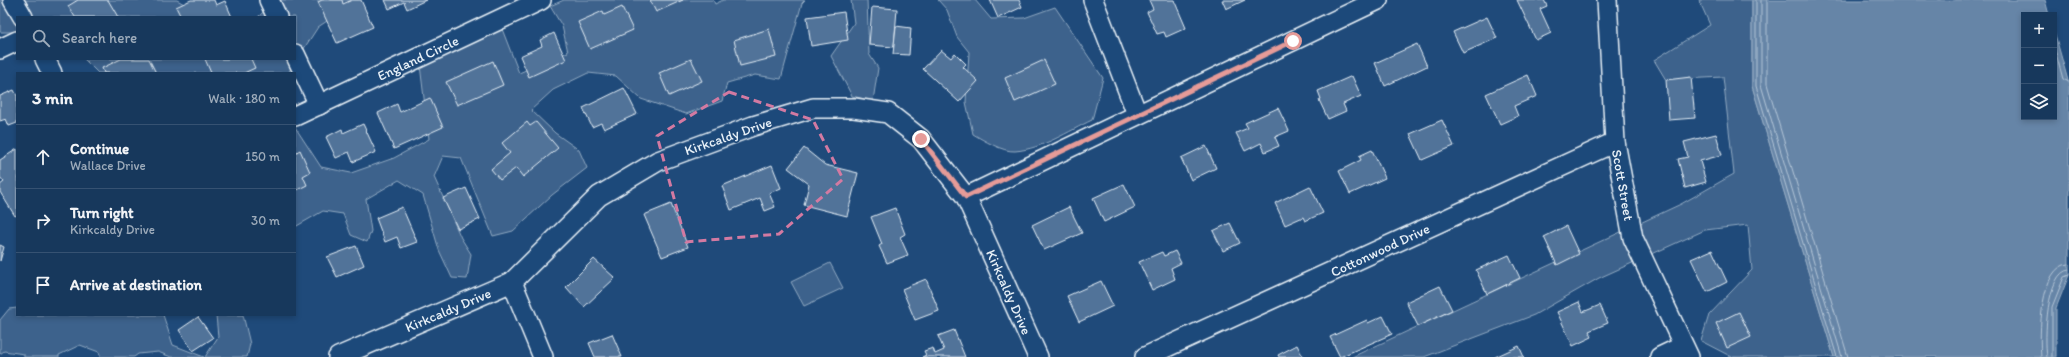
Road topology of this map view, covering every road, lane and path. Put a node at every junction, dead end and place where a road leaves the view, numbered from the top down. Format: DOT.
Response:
graph roads {
  1 [pos="13,0"];
  2 [pos="269,0"];
  3 [pos="541,0"];
  4 [pos="1092,0"];
  5 [pos="1378,0"];
  6 [pos="1607,0"];
  7 [pos="22,16"];
  8 [pos="277,16"];
  9 [pos="16,41"];
  10 [pos="0,49"];
  11 [pos="296,56"];
  12 [pos="46,60"];
  13 [pos="52,72"];
  14 [pos="319,105"];
  15 [pos="1137,114"];
  16 [pos="296,116"];
  17 [pos="1615,142"];
  18 [pos="966,197"];
  19 [pos="512,282"];
  20 [pos="1686,352"];
  21 [pos="338,357"];
  22 [pos="544,357"];
  23 [pos="1038,357"];
  24 [pos="1145,357"];
  25 [pos="1660,357"];
  1 -- 7 [label="street"];
  2 -- 8 [label="street"];
  3 -- 14 [label="street, England Circle"];
  4 -- 15 [label="street"];
  5 -- 15 [label="street"];
  6 -- 17 [label="street, Scott Street"];
  9 -- 10 [label="street"];
  11 -- 14 [label="street"];
  12 -- 13 [label="street"];
  14 -- 16 [label="street, England Circle"];
  15 -- 18 [label="street"];
  17 -- 20 [label="street, Scott Street"];
  17 -- 24 [label="street, Cottonwood Drive"];
  18 -- 19 [label="street, Kirkcaldy Drive"];
  18 -- 23 [label="street, Kirkcaldy Drive"];
  19 -- 21 [label="street, Kirkcaldy Drive"];
  19 -- 22 [label="street"];
  20 -- 25 [label="street"];
}
